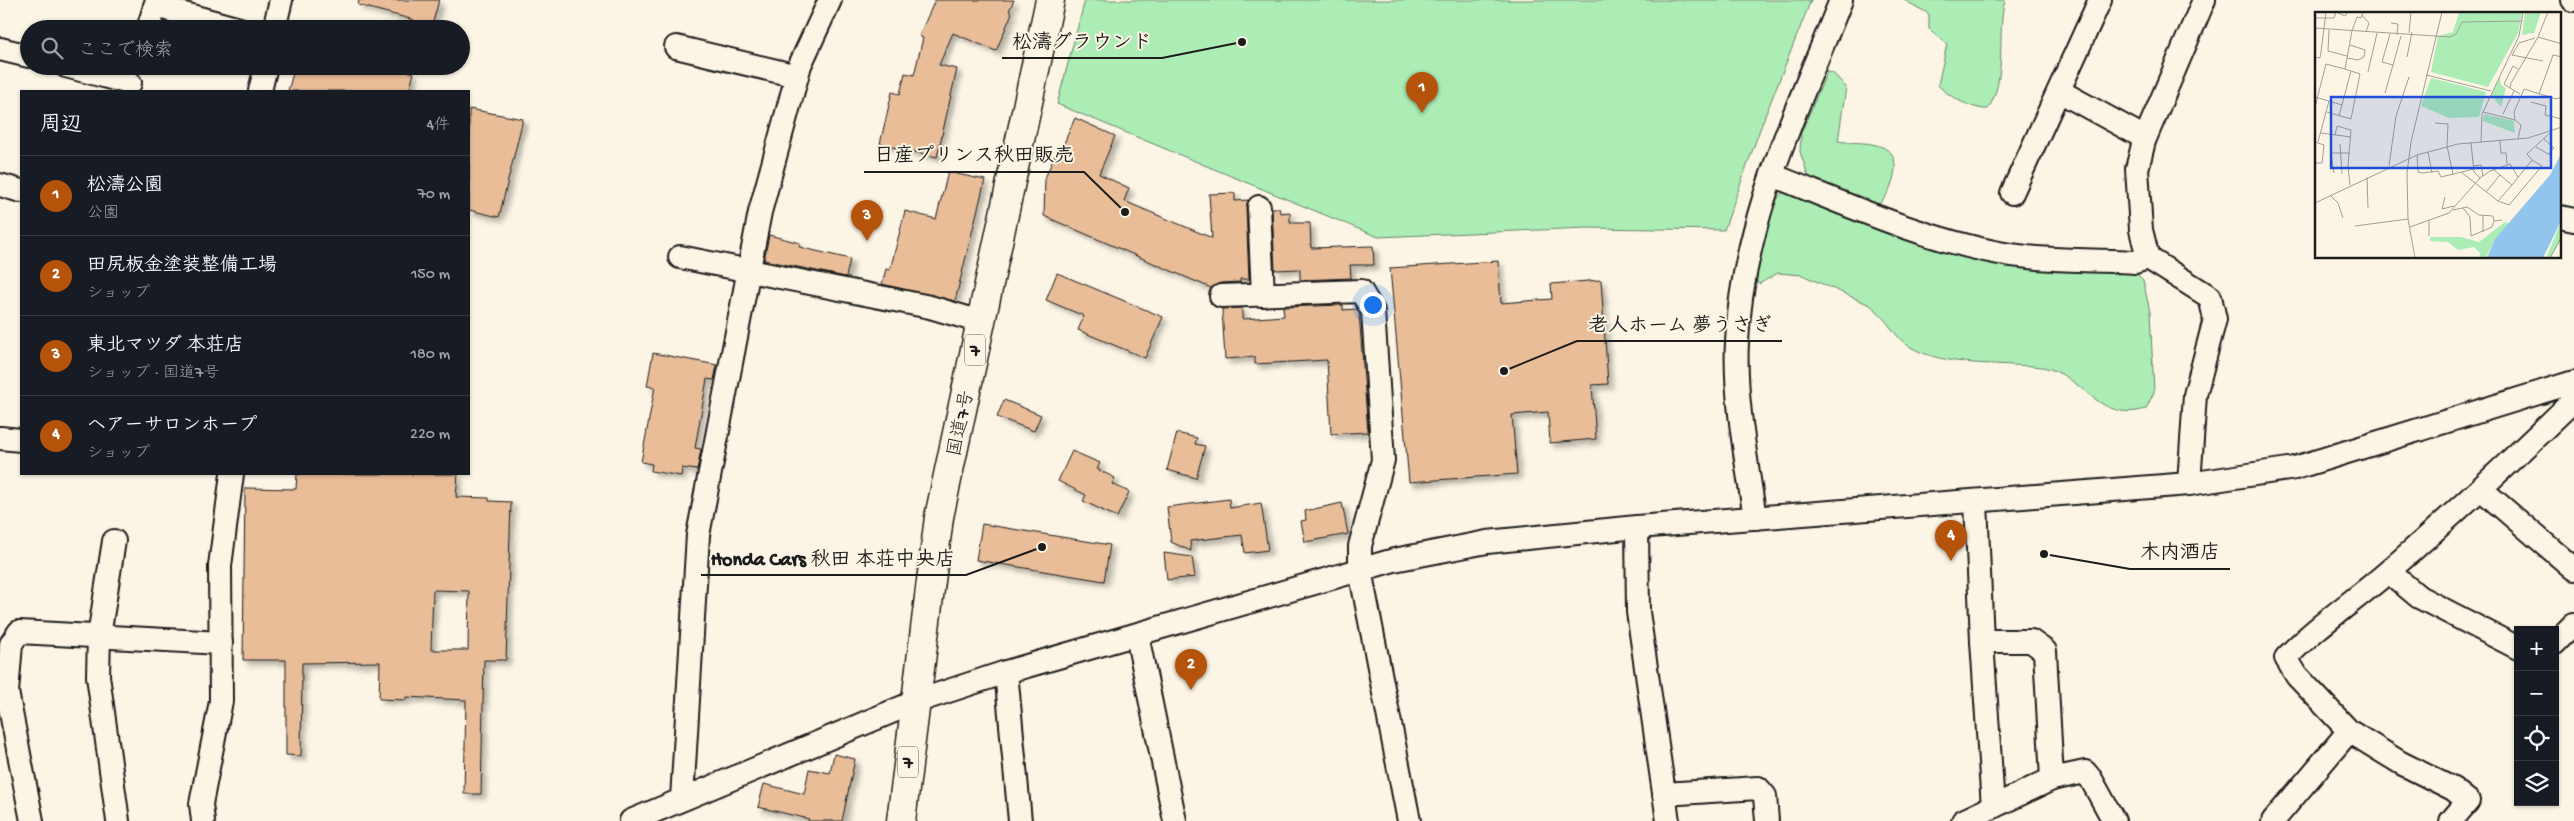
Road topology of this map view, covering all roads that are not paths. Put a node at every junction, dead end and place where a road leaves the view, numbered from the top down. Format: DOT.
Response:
graph roads {
  1 [pos="281,0"];
  2 [pos="830,0"];
  3 [pos="1050,0"];
  4 [pos="1841,0"];
  5 [pos="2100,0"];
  6 [pos="2204,0"];
  7 [pos="156,3"];
  8 [pos="151,20"];
  9 [pos="211,20"];
  10 [pos="276,20"];
  11 [pos="676,47"];
  12 [pos="0,49"];
  13 [pos="20,54"];
  14 [pos="108,75"];
  15 [pos="264,75"];
  16 [pos="797,76"];
  17 [pos="132,80"];
  18 [pos="260,90"];
  19 [pos="2058,91"];
  20 [pos="2145,138"];
  21 [pos="1772,175"];
  22 [pos="0,185"];
  23 [pos="20,191"];
  24 [pos="2012,193"];
  25 [pos="1260,207"];
  26 [pos="680,257"];
  27 [pos="2148,258"];
  28 [pos="749,270"];
  29 [pos="1263,295"];
  30 [pos="1221,296"];
  31 [pos="981,322"];
  32 [pos="2574,382"];
  33 [pos="2574,400"];
  34 [pos="0,438"];
  35 [pos="20,440"];
  36 [pos="232,475"];
  37 [pos="2189,484"];
  38 [pos="2481,489"];
  39 [pos="1976,502"];
  40 [pos="1755,518"];
  41 [pos="1637,527"];
  42 [pos="114,541"];
  43 [pos="1360,570"];
  44 [pos="2574,570"];
  45 [pos="2389,572"];
  46 [pos="2574,624"];
  47 [pos="1137,635"];
  48 [pos="98,636"];
  49 [pos="2559,639"];
  50 [pos="1982,641"];
  51 [pos="221,643"];
  52 [pos="2514,646"];
  53 [pos="1006,672"];
  54 [pos="915,702"];
  55 [pos="2349,731"];
  56 [pos="2052,779"];
  57 [pos="1664,794"];
  58 [pos="682,799"];
  59 [pos="1993,807"];
  60 [pos="32,821"];
  61 [pos="118,821"];
  62 [pos="203,821"];
  63 [pos="631,821"];
  64 [pos="901,821"];
  65 [pos="1020,821"];
  66 [pos="1175,821"];
  67 [pos="1409,821"];
  68 [pos="1668,821"];
  69 [pos="1767,821"];
  70 [pos="1963,821"];
  71 [pos="2114,821"];
  72 [pos="2273,821"];
  73 [pos="2450,821"];
  1 -- 10 [label="street"];
  2 -- 16 [label="street"];
  3 -- 31 [label="highway, 国道7号 / 7"];
  4 -- 21 [label="street"];
  5 -- 19 [label="street"];
  6 -- 20 [label="street"];
  7 -- 8 [label="street"];
  7 -- 9 [label="street"];
  11 -- 16 [label="street"];
  12 -- 13 [label="street"];
  14 -- 17 [label="street"];
  15 -- 18 [label="street"];
  16 -- 28 [label="street"];
  19 -- 20 [label="street"];
  19 -- 24 [label="street"];
  20 -- 27 [label="street"];
  21 -- 27 [label="street"];
  21 -- 40 [label="street"];
  22 -- 23 [label="street"];
  25 -- 29 [label="street"];
  26 -- 28 [label="street"];
  27 -- 37 [label="street"];
  28 -- 31 [label="street"];
  28 -- 58 [label="street"];
  29 -- 30 [label="street"];
  29 -- 43 [label="street"];
  31 -- 54 [label="highway, 国道7号 / 7"];
  32 -- 37 [label="street"];
  33 -- 38 [label="street"];
  34 -- 35 [label="street"];
  36 -- 51 [label="street"];
  37 -- 39 [label="street"];
  38 -- 44 [label="street"];
  38 -- 45 [label="street"];
  39 -- 40 [label="street"];
  39 -- 50 [label="street"];
  40 -- 41 [label="street"];
  41 -- 43 [label="street"];
  41 -- 57 [label="street"];
  42 -- 48 [label="street"];
  43 -- 47 [label="street"];
  43 -- 67 [label="street"];
  45 -- 52 [label="street"];
  45 -- 55 [label="street"];
  46 -- 49 [label="street"];
  47 -- 53 [label="street"];
  47 -- 66 [label="street"];
  48 -- 51 [label="street"];
  48 -- 60 [label="street"];
  48 -- 61 [label="street"];
  50 -- 56 [label="street"];
  50 -- 59 [label="street"];
  51 -- 62 [label="street"];
  53 -- 54 [label="street"];
  53 -- 65 [label="street"];
  54 -- 58 [label="street"];
  54 -- 64 [label="highway, 国道7号 / 7"];
  55 -- 72 [label="street"];
  55 -- 73 [label="street"];
  56 -- 59 [label="street"];
  56 -- 71 [label="street"];
  57 -- 68 [label="street"];
  57 -- 69 [label="street"];
  58 -- 63 [label="street"];
  59 -- 70 [label="street"];
}
